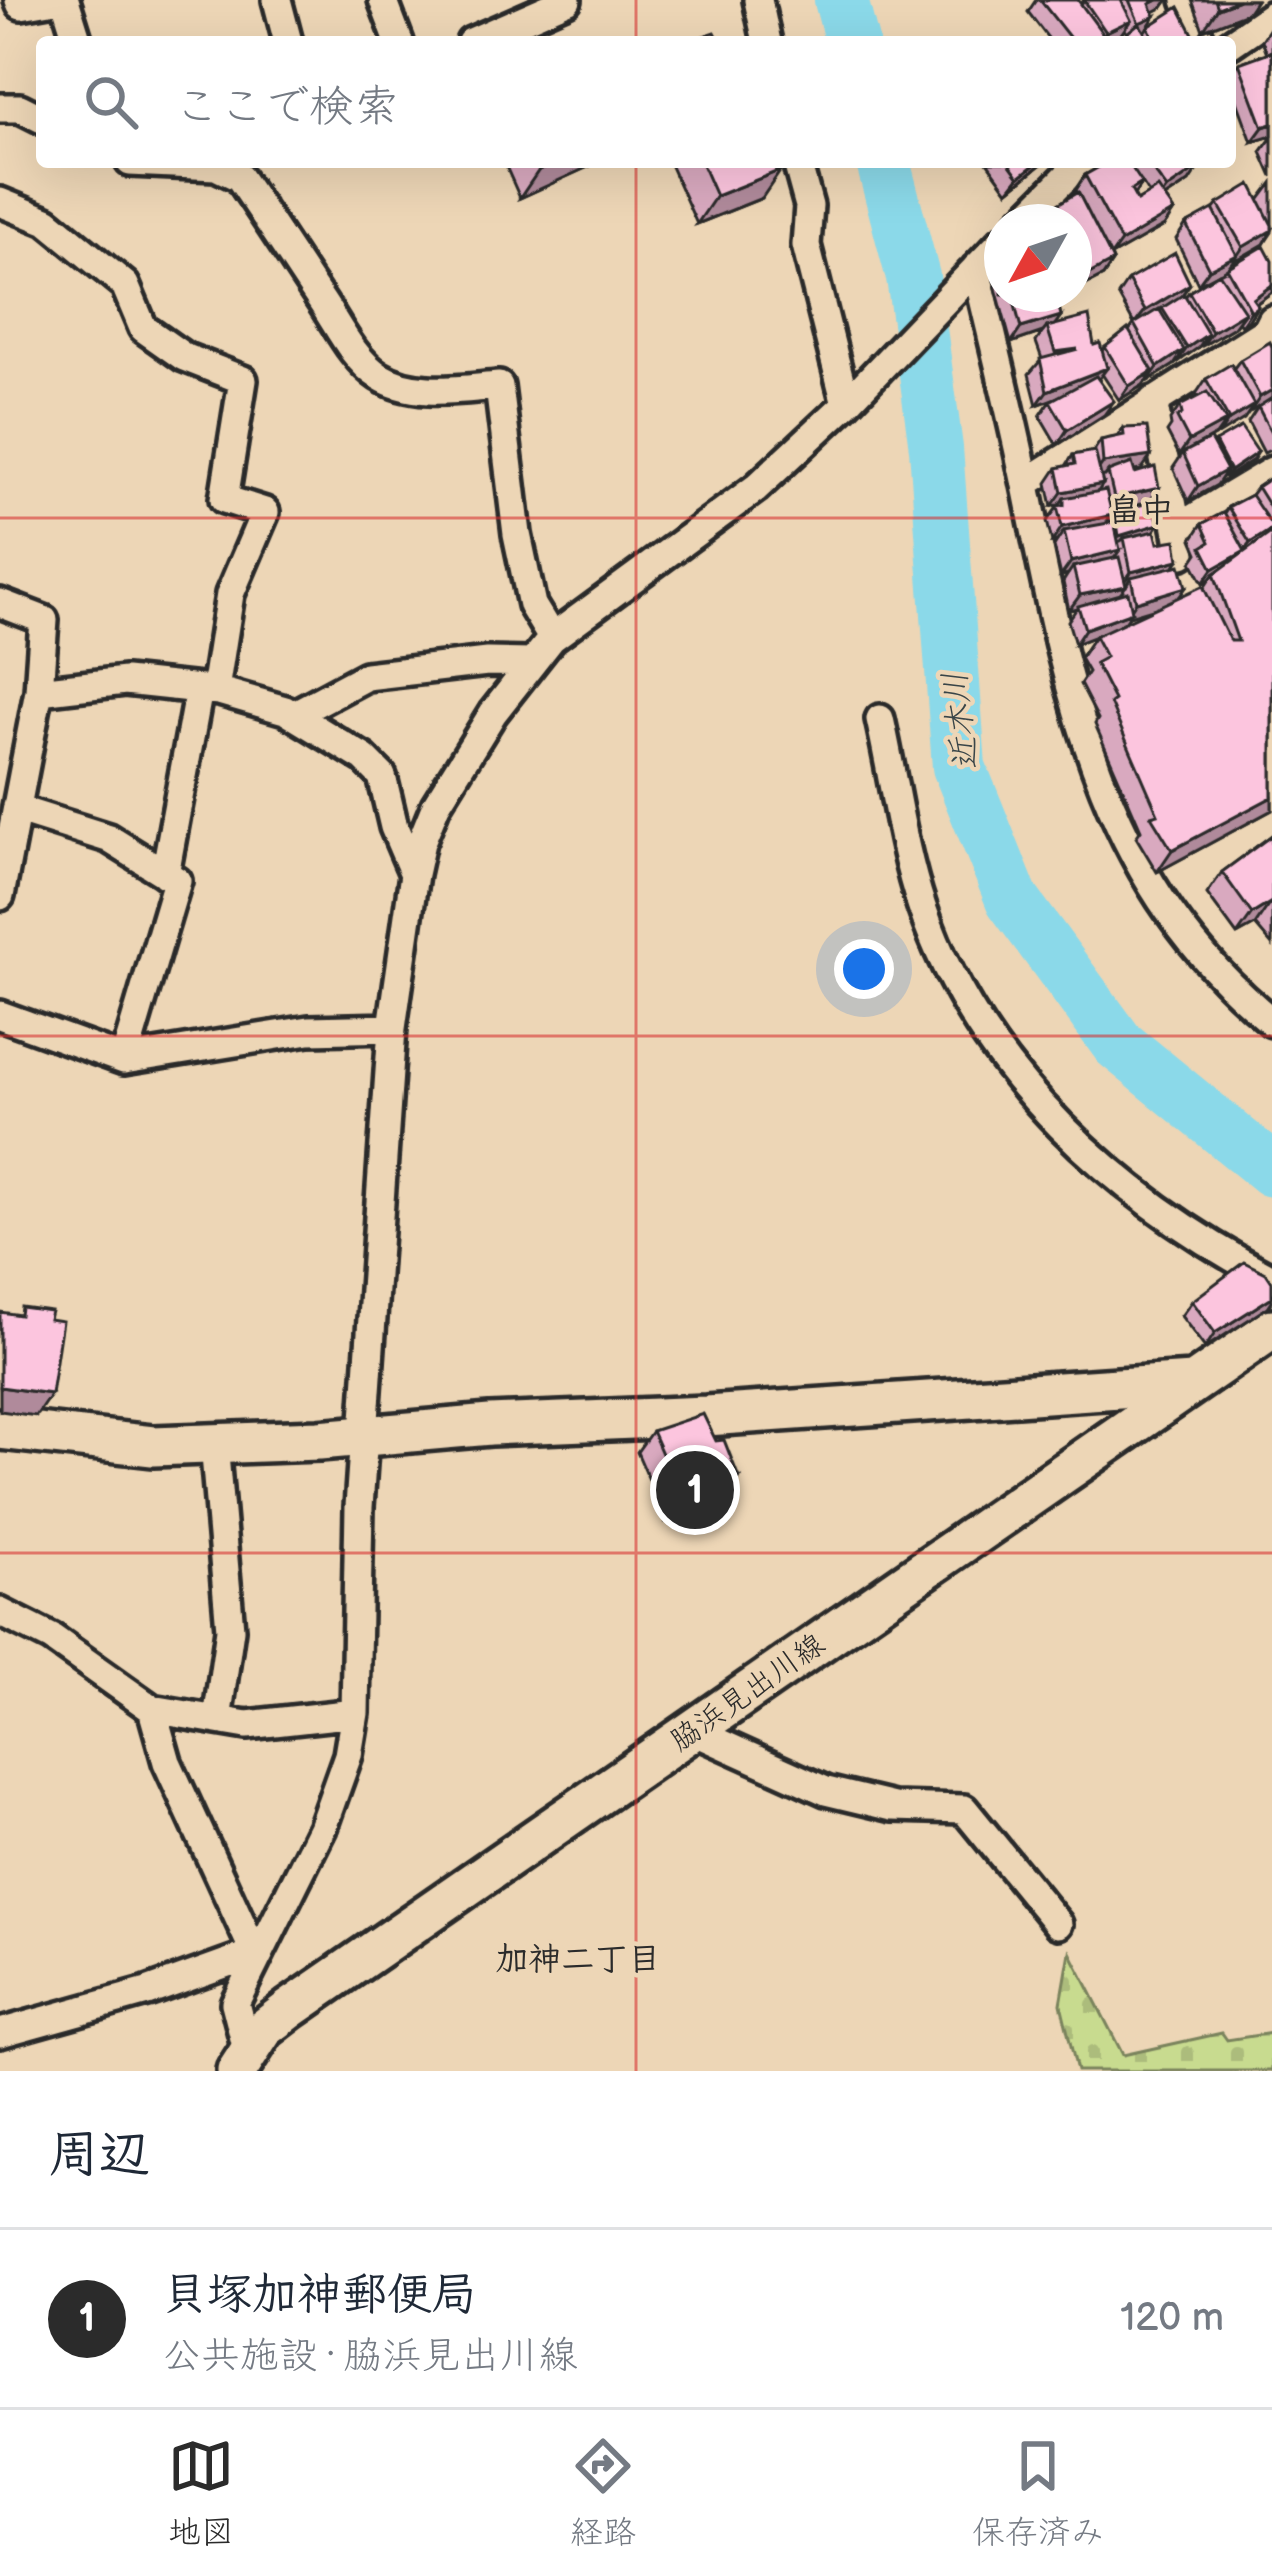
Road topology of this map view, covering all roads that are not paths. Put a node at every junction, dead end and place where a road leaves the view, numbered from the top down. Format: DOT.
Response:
graph roads {
  1 [pos="19,0"];
  2 [pos="50,0"];
  3 [pos="65,0"];
  4 [pos="277,0"];
  5 [pos="382,0"];
  6 [pos="567,0"];
  7 [pos="758,0"];
  8 [pos="1186,0"];
  9 [pos="517,10"];
  10 [pos="1272,15"];
  11 [pos="76,36"];
  12 [pos="286,36"];
  13 [pos="397,36"];
  14 [pos="480,36"];
  15 [pos="766,36"];
  16 [pos="1199,36"];
  17 [pos="1236,40"];
  18 [pos="0,108"];
  19 [pos="36,116"];
  20 [pos="221,168"];
  21 [pos="798,168"];
  22 [pos="1075,168"];
  23 [pos="0,202"];
  24 [pos="1039,204"];
  25 [pos="984,260"];
  26 [pos="972,273"];
  27 [pos="1270,330"];
  28 [pos="851,398"];
  29 [pos="1153,401"];
  30 [pos="1272,471"];
  31 [pos="1026,483"];
  32 [pos="0,603"];
  33 [pos="552,638"];
  34 [pos="530,663"];
  35 [pos="207,689"];
  36 [pos="39,691"];
  37 [pos="293,716"];
  38 [pos="880,719"];
  39 [pos="19,810"];
  40 [pos="165,874"];
  41 [pos="414,874"];
  42 [pos="0,896"];
  43 [pos="0,1015"];
  44 [pos="1272,1022"];
  45 [pos="392,1028"];
  46 [pos="124,1060"];
  47 [pos="1272,1279"];
  48 [pos="1272,1329"];
  49 [pos="1196,1382"];
  50 [pos="0,1429"];
  51 [pos="364,1438"];
  52 [pos="214,1444"];
  53 [pos="0,1612"];
  54 [pos="152,1709"];
  55 [pos="355,1714"];
  56 [pos="217,1720"];
  57 [pos="692,1730"];
  58 [pos="1058,1924"];
  59 [pos="256,1955"];
  60 [pos="0,2033"];
  61 [pos="242,2060"];
  1 -- 2 [label="street"];
  3 -- 11 [label="street"];
  4 -- 12 [label="street"];
  5 -- 13 [label="street"];
  6 -- 9 [label="street"];
  7 -- 15 [label="street"];
  8 -- 16 [label="street"];
  9 -- 14 [label="street"];
  10 -- 17 [label="street"];
  18 -- 19 [label="street"];
  20 -- 33 [label="street"];
  21 -- 28 [label="street"];
  22 -- 24 [label="street"];
  23 -- 35 [label="street"];
  25 -- 26 [label="street"];
  26 -- 28 [label="street"];
  26 -- 31 [label="street"];
  27 -- 29 [label="street"];
  28 -- 33 [label="street"];
  29 -- 30 [label="street"];
  29 -- 31 [label="street"];
  31 -- 44 [label="street"];
  32 -- 36 [label="street"];
  33 -- 34 [label="street"];
  34 -- 37 [label="street"];
  34 -- 41 [label="street"];
  35 -- 36 [label="street"];
  35 -- 37 [label="street"];
  35 -- 40 [label="street"];
  36 -- 39 [label="street"];
  37 -- 41 [label="street"];
  38 -- 47 [label="street"];
  39 -- 40 [label="street"];
  39 -- 42 [label="street"];
  40 -- 46 [label="street"];
  41 -- 45 [label="street"];
  43 -- 46 [label="street"];
  45 -- 46 [label="street"];
  45 -- 51 [label="street"];
  48 -- 49 [label="street, 脇浜見出川線"];
  49 -- 51 [label="street"];
  49 -- 57 [label="street, 脇浜見出川線"];
  50 -- 52 [label="street"];
  51 -- 52 [label="street"];
  51 -- 55 [label="street"];
  52 -- 56 [label="street"];
  53 -- 54 [label="street"];
  54 -- 56 [label="street"];
  54 -- 59 [label="street"];
  55 -- 56 [label="street"];
  55 -- 59 [label="street"];
  57 -- 58 [label="street"];
  57 -- 61 [label="street, 脇浜見出川線"];
  59 -- 60 [label="street"];
  59 -- 61 [label="street"];
}
